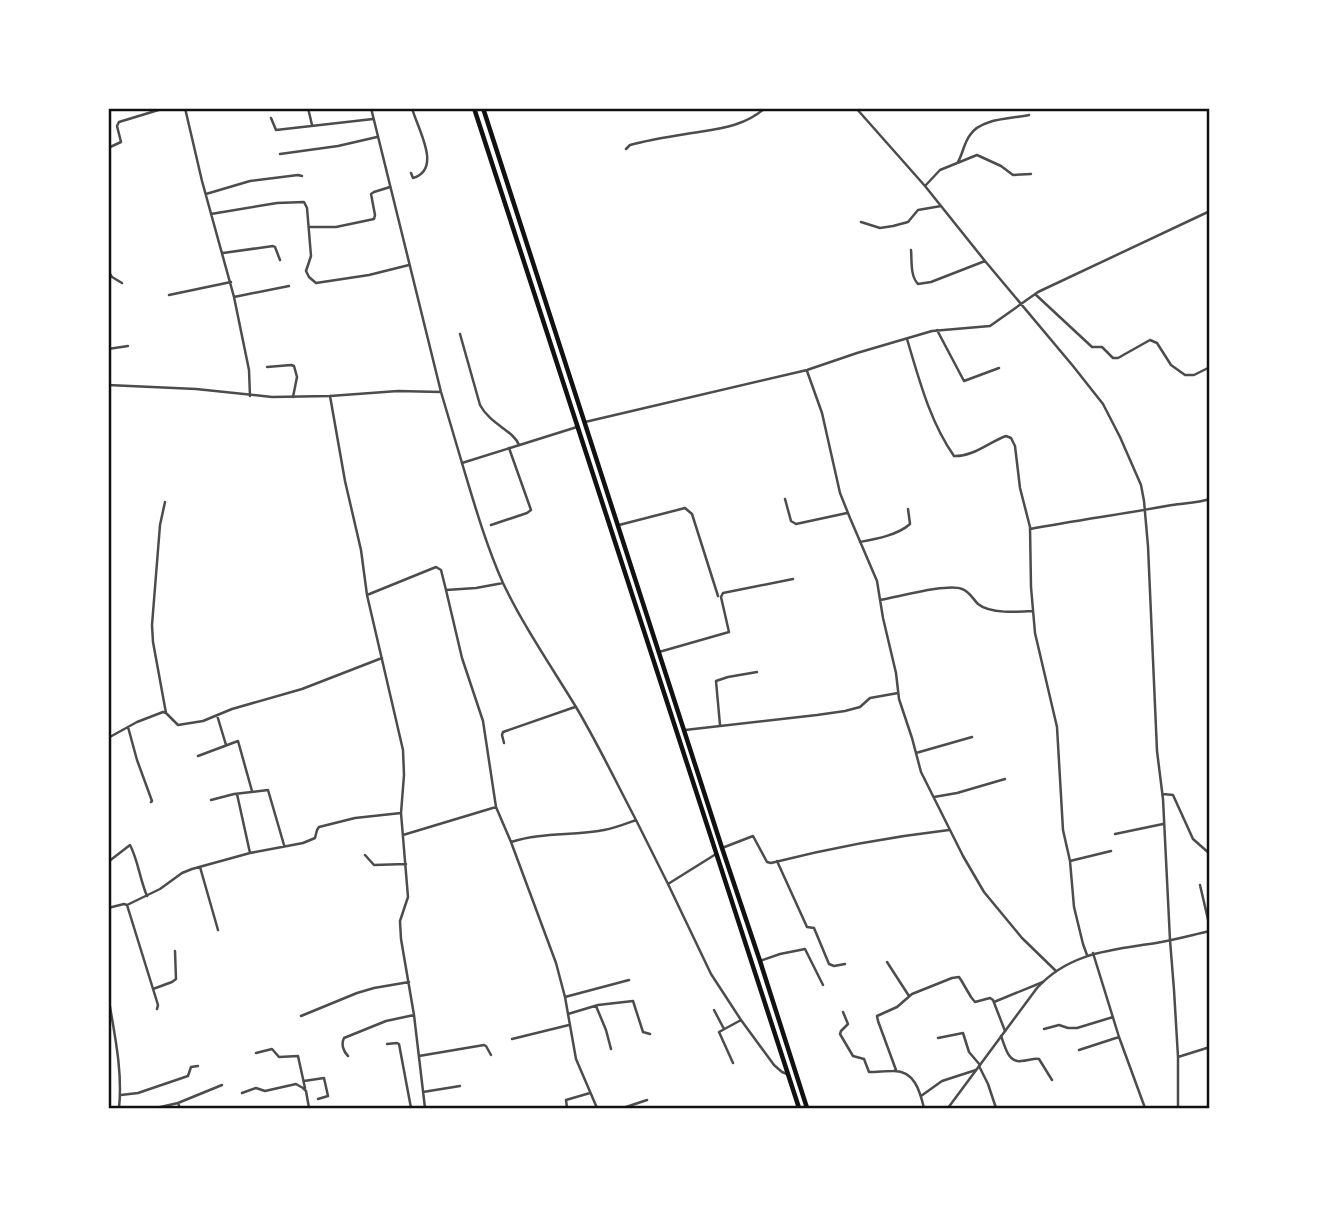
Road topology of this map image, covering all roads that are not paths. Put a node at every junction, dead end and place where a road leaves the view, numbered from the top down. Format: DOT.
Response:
graph roads {
  1 [pos="164,108"];
  2 [pos="185,108"];
  3 [pos="308,108"];
  4 [pos="371,108"];
  5 [pos="412,108"];
  6 [pos="474,108"];
  7 [pos="483,108"];
  8 [pos="765,108"];
  9 [pos="856,108"];
  10 [pos="1029,115"];
  11 [pos="271,118"];
  12 [pos="373,119"];
  13 [pos="312,125"];
  14 [pos="377,137"];
  15 [pos="108,148"];
  16 [pos="626,149"];
  17 [pos="280,154"];
  18 [pos="958,162"];
  19 [pos="411,173"];
  20 [pos="1031,174"];
  21 [pos="302,176"];
  22 [pos="925,186"];
  23 [pos="390,187"];
  24 [pos="206,194"];
  25 [pos="941,206"];
  26 [pos="1209,211"];
  27 [pos="211,214"];
  28 [pos="861,222"];
  29 [pos="310,227"];
  30 [pos="911,250"];
  31 [pos="223,253"];
  32 [pos="280,260"];
  33 [pos="985,261"];
  34 [pos="410,265"];
  35 [pos="108,271"];
  36 [pos="231,282"];
  37 [pos="122,283"];
  38 [pos="289,286"];
  39 [pos="1035,294"];
  40 [pos="169,295"];
  41 [pos="234,297"];
  42 [pos="1021,303"];
  43 [pos="937,330"];
  44 [pos="460,334"];
  45 [pos="907,339"];
  46 [pos="128,346"];
  47 [pos="108,349"];
  48 [pos="267,367"];
  49 [pos="1209,367"];
  50 [pos="999,368"];
  51 [pos="807,370"];
  52 [pos="108,385"];
  53 [pos="441,392"];
  54 [pos="250,396"];
  55 [pos="330,396"];
  56 [pos="293,397"];
  57 [pos="585,422"];
  58 [pos="577,426"];
  59 [pos="519,445"];
  60 [pos="509,449"];
  61 [pos="462,463"];
  62 [pos="785,499"];
  63 [pos="1209,499"];
  64 [pos="165,502"];
  65 [pos="908,509"];
  66 [pos="1145,510"];
  67 [pos="848,513"];
  68 [pos="491,525"];
  69 [pos="618,525"];
  70 [pos="1030,529"];
  71 [pos="860,542"];
  72 [pos="793,579"];
  73 [pos="503,583"];
  74 [pos="446,590"];
  75 [pos="367,595"];
  76 [pos="718,596"];
  77 [pos="880,600"];
  78 [pos="1034,611"];
  79 [pos="652,628"];
  80 [pos="644,631"];
  81 [pos="659,652"];
  82 [pos="382,657"];
  83 [pos="757,672"];
  84 [pos="898,692"];
  85 [pos="576,707"];
  86 [pos="166,713"];
  87 [pos="217,715"];
  88 [pos="720,725"];
  89 [pos="128,727"];
  90 [pos="685,730"];
  91 [pos="972,737"];
  92 [pos="108,738"];
  93 [pos="504,743"];
  94 [pos="226,745"];
  95 [pos="916,752"];
  96 [pos="198,756"];
  97 [pos="1005,779"];
  98 [pos="252,792"];
  99 [pos="237,794"];
  100 [pos="1163,794"];
  101 [pos="934,797"];
  102 [pos="211,800"];
  103 [pos="151,802"];
  104 [pos="496,807"];
  105 [pos="401,813"];
  106 [pos="636,820"];
  107 [pos="1164,824"];
  108 [pos="950,830"];
  109 [pos="1115,834"];
  110 [pos="403,835"];
  111 [pos="511,842"];
  112 [pos="285,847"];
  113 [pos="722,848"];
  114 [pos="1111,851"];
  115 [pos="250,853"];
  116 [pos="716,853"];
  117 [pos="365,855"];
  118 [pos="1209,855"];
  119 [pos="777,861"];
  120 [pos="1069,861"];
  121 [pos="108,862"];
  122 [pos="406,864"];
  123 [pos="200,867"];
  124 [pos="668,884"];
  125 [pos="1200,884"];
  126 [pos="147,896"];
  127 [pos="1209,897"];
  128 [pos="1203,898"];
  129 [pos="127,905"];
  130 [pos="108,908"];
  131 [pos="218,930"];
  132 [pos="1209,930"];
  133 [pos="1170,940"];
  134 [pos="175,951"];
  135 [pos="1094,953"];
  136 [pos="1087,955"];
  137 [pos="760,961"];
  138 [pos="887,962"];
  139 [pos="845,964"];
  140 [pos="1056,971"];
  141 [pos="629,980"];
  142 [pos="409,982"];
  143 [pos="1043,982"];
  144 [pos="822,985"];
  145 [pos="153,989"];
  146 [pos="108,995"];
  147 [pos="909,996"];
  148 [pos="565,997"];
  149 [pos="994,1002"];
  150 [pos="596,1006"];
  151 [pos="157,1009"];
  152 [pos="714,1010"];
  153 [pos="843,1012"];
  154 [pos="568,1014"];
  155 [pos="301,1016"];
  156 [pos="414,1016"];
  157 [pos="1113,1017"];
  158 [pos="778,1018"];
  159 [pos="741,1020"];
  160 [pos="771,1021"];
  161 [pos="569,1025"];
  162 [pos="111,1029"];
  163 [pos="724,1029"];
  164 [pos="1044,1029"];
  165 [pos="1005,1031"];
  166 [pos="650,1034"];
  167 [pos="1001,1036"];
  168 [pos="1119,1037"];
  169 [pos="512,1038"];
  170 [pos="938,1038"];
  171 [pos="387,1044"];
  172 [pos="1209,1047"];
  173 [pos="611,1049"];
  174 [pos="1079,1050"];
  175 [pos="256,1054"];
  176 [pos="491,1055"];
  177 [pos="348,1056"];
  178 [pos="419,1056"];
  179 [pos="1178,1057"];
  180 [pos="733,1063"];
  181 [pos="198,1066"];
  182 [pos="978,1067"];
  183 [pos="896,1070"];
  184 [pos="788,1074"];
  185 [pos="1052,1080"];
  186 [pos="304,1081"];
  187 [pos="222,1085"];
  188 [pos="460,1086"];
  189 [pos="306,1091"];
  190 [pos="423,1092"];
  191 [pos="242,1093"];
  192 [pos="590,1093"];
  193 [pos="121,1095"];
  194 [pos="920,1096"];
  195 [pos="318,1099"];
  196 [pos="647,1100"];
  197 [pos="178,1102"];
  198 [pos="119,1108"];
  199 [pos="156,1108"];
  200 [pos="163,1108"];
  201 [pos="180,1108"];
  202 [pos="309,1108"];
  203 [pos="411,1108"];
  204 [pos="425,1108"];
  205 [pos="567,1108"];
  206 [pos="597,1108"];
  207 [pos="623,1108"];
  208 [pos="799,1108"];
  209 [pos="807,1108"];
  210 [pos="923,1108"];
  211 [pos="948,1108"];
  212 [pos="996,1108"];
  213 [pos="1145,1108"];
  214 [pos="1178,1108"];
  1 -- 15 [label="street"];
  2 -- 24 [label="street"];
  3 -- 13 [label="street"];
  4 -- 12 [label="street"];
  5 -- 19 [label="street"];
  6 -- 58 [label="highway"];
  7 -- 57 [label="highway"];
  8 -- 16 [label="street"];
  9 -- 22 [label="street"];
  10 -- 18 [label="street"];
  11 -- 13 [label="street"];
  12 -- 13 [label="street"];
  12 -- 14 [label="street"];
  14 -- 17 [label="street"];
  14 -- 23 [label="street"];
  18 -- 20 [label="street"];
  18 -- 22 [label="street"];
  21 -- 24 [label="street"];
  22 -- 25 [label="street"];
  23 -- 29 [label="street"];
  23 -- 34 [label="street"];
  24 -- 27 [label="street"];
  25 -- 28 [label="street"];
  25 -- 33 [label="street"];
  26 -- 39 [label="street"];
  27 -- 29 [label="street"];
  27 -- 31 [label="street"];
  29 -- 34 [label="street"];
  30 -- 33 [label="street"];
  31 -- 32 [label="street"];
  31 -- 36 [label="street"];
  33 -- 42 [label="street"];
  34 -- 53 [label="street"];
  35 -- 37 [label="street"];
  36 -- 40 [label="street"];
  36 -- 41 [label="street"];
  38 -- 41 [label="street"];
  39 -- 42 [label="street"];
  39 -- 49 [label="street"];
  41 -- 54 [label="street"];
  42 -- 43 [label="street"];
  42 -- 66 [label="street"];
  43 -- 45 [label="street"];
  43 -- 50 [label="street"];
  44 -- 59 [label="street"];
  45 -- 51 [label="street"];
  45 -- 70 [label="street"];
  46 -- 47 [label="street"];
  48 -- 56 [label="street"];
  51 -- 57 [label="street"];
  51 -- 67 [label="street"];
  52 -- 54 [label="street"];
  53 -- 55 [label="street"];
  53 -- 61 [label="street"];
  54 -- 56 [label="street"];
  55 -- 56 [label="street"];
  55 -- 75 [label="street"];
  57 -- 69 [label="highway"];
  58 -- 59 [label="street"];
  58 -- 80 [label="highway"];
  59 -- 60 [label="street"];
  60 -- 61 [label="street"];
  60 -- 68 [label="street"];
  61 -- 73 [label="street"];
  62 -- 67 [label="street"];
  63 -- 66 [label="street"];
  64 -- 86 [label="street"];
  65 -- 71 [label="street"];
  66 -- 70 [label="street"];
  66 -- 100 [label="street"];
  67 -- 71 [label="street"];
  69 -- 76 [label="street"];
  69 -- 79 [label="highway"];
  70 -- 78 [label="street"];
  71 -- 77 [label="street"];
  72 -- 81 [label="street"];
  73 -- 74 [label="street"];
  73 -- 85 [label="street"];
  74 -- 75 [label="street"];
  74 -- 104 [label="street"];
  75 -- 82 [label="street"];
  77 -- 78 [label="street"];
  77 -- 84 [label="street"];
  78 -- 120 [label="street"];
  79 -- 80 [label="highway"];
  79 -- 81 [label="highway"];
  80 -- 116 [label="highway"];
  81 -- 90 [label="highway"];
  82 -- 87 [label="street"];
  82 -- 105 [label="street"];
  83 -- 88 [label="street"];
  84 -- 88 [label="street"];
  84 -- 95 [label="street"];
  85 -- 93 [label="street"];
  85 -- 106 [label="street"];
  86 -- 87 [label="street"];
  86 -- 89 [label="street"];
  87 -- 94 [label="street"];
  88 -- 90 [label="street"];
  89 -- 92 [label="street"];
  89 -- 103 [label="street"];
  90 -- 113 [label="highway"];
  91 -- 95 [label="street"];
  94 -- 96 [label="street"];
  94 -- 98 [label="street"];
  95 -- 101 [label="street"];
  97 -- 101 [label="street"];
  98 -- 99 [label="street"];
  98 -- 112 [label="street"];
  99 -- 102 [label="street"];
  99 -- 115 [label="street"];
  100 -- 107 [label="street"];
  100 -- 118 [label="street"];
  101 -- 108 [label="street"];
  104 -- 110 [label="street"];
  104 -- 111 [label="street"];
  105 -- 110 [label="street"];
  105 -- 112 [label="street"];
  106 -- 111 [label="street"];
  106 -- 124 [label="street"];
  107 -- 109 [label="street"];
  107 -- 133 [label="street"];
  108 -- 119 [label="street"];
  108 -- 140 [label="street"];
  110 -- 122 [label="street"];
  111 -- 148 [label="street"];
  112 -- 115 [label="street"];
  113 -- 119 [label="street"];
  113 -- 137 [label="highway"];
  114 -- 120 [label="street"];
  115 -- 123 [label="street"];
  116 -- 124 [label="street"];
  116 -- 160 [label="highway"];
  117 -- 122 [label="street"];
  119 -- 139 [label="street"];
  120 -- 136 [label="street"];
  121 -- 126 [label="street"];
  122 -- 142 [label="street"];
  123 -- 126 [label="street"];
  123 -- 131 [label="street"];
  124 -- 159 [label="street"];
  125 -- 128 [label="street"];
  126 -- 129 [label="street"];
  127 -- 128 [label="street"];
  128 -- 132 [label="street"];
  129 -- 130 [label="street"];
  129 -- 145 [label="street"];
  132 -- 133 [label="street"];
  133 -- 135 [label="street"];
  133 -- 179 [label="street"];
  134 -- 145 [label="street"];
  135 -- 136 [label="street"];
  135 -- 157 [label="street"];
  136 -- 140 [label="street"];
  137 -- 144 [label="street"];
  137 -- 158 [label="highway"];
  138 -- 147 [label="street"];
  140 -- 143 [label="street"];
  141 -- 148 [label="street"];
  142 -- 155 [label="street"];
  142 -- 156 [label="street"];
  143 -- 149 [label="street"];
  143 -- 165 [label="street"];
  145 -- 151 [label="street"];
  146 -- 162 [label="street"];
  147 -- 149 [label="street"];
  147 -- 183 [label="street"];
  148 -- 154 [label="street"];
  149 -- 165 [label="street"];
  150 -- 154 [label="street"];
  150 -- 166 [label="street"];
  150 -- 173 [label="street"];
  152 -- 163 [label="street"];
  153 -- 183 [label="street"];
  154 -- 161 [label="street"];
  156 -- 177 [label="street"];
  156 -- 178 [label="street"];
  157 -- 164 [label="street"];
  157 -- 168 [label="street"];
  158 -- 160 [label="highway"];
  158 -- 209 [label="highway"];
  159 -- 163 [label="street"];
  159 -- 184 [label="street"];
  160 -- 184 [label="highway"];
  161 -- 169 [label="street"];
  161 -- 192 [label="street"];
  162 -- 193 [label="street"];
  163 -- 180 [label="street"];
  165 -- 167 [label="street"];
  167 -- 182 [label="street"];
  167 -- 185 [label="street"];
  168 -- 174 [label="street"];
  168 -- 213 [label="street"];
  170 -- 182 [label="street"];
  171 -- 203 [label="street"];
  172 -- 179 [label="street"];
  175 -- 186 [label="street"];
  176 -- 178 [label="street"];
  178 -- 190 [label="street"];
  179 -- 214 [label="street"];
  181 -- 193 [label="street"];
  182 -- 194 [label="street"];
  182 -- 211 [label="street"];
  182 -- 212 [label="street"];
  183 -- 194 [label="street"];
  184 -- 208 [label="highway"];
  186 -- 189 [label="street"];
  186 -- 195 [label="street"];
  187 -- 197 [label="street"];
  188 -- 190 [label="street"];
  189 -- 191 [label="street"];
  189 -- 202 [label="street"];
  190 -- 204 [label="street"];
  192 -- 205 [label="street"];
  192 -- 206 [label="street"];
  193 -- 198 [label="street"];
  194 -- 210 [label="street"];
  196 -- 207 [label="street"];
  197 -- 200 [label="street"];
  197 -- 201 [label="street"];
  199 -- 200 [label="street"];
}
